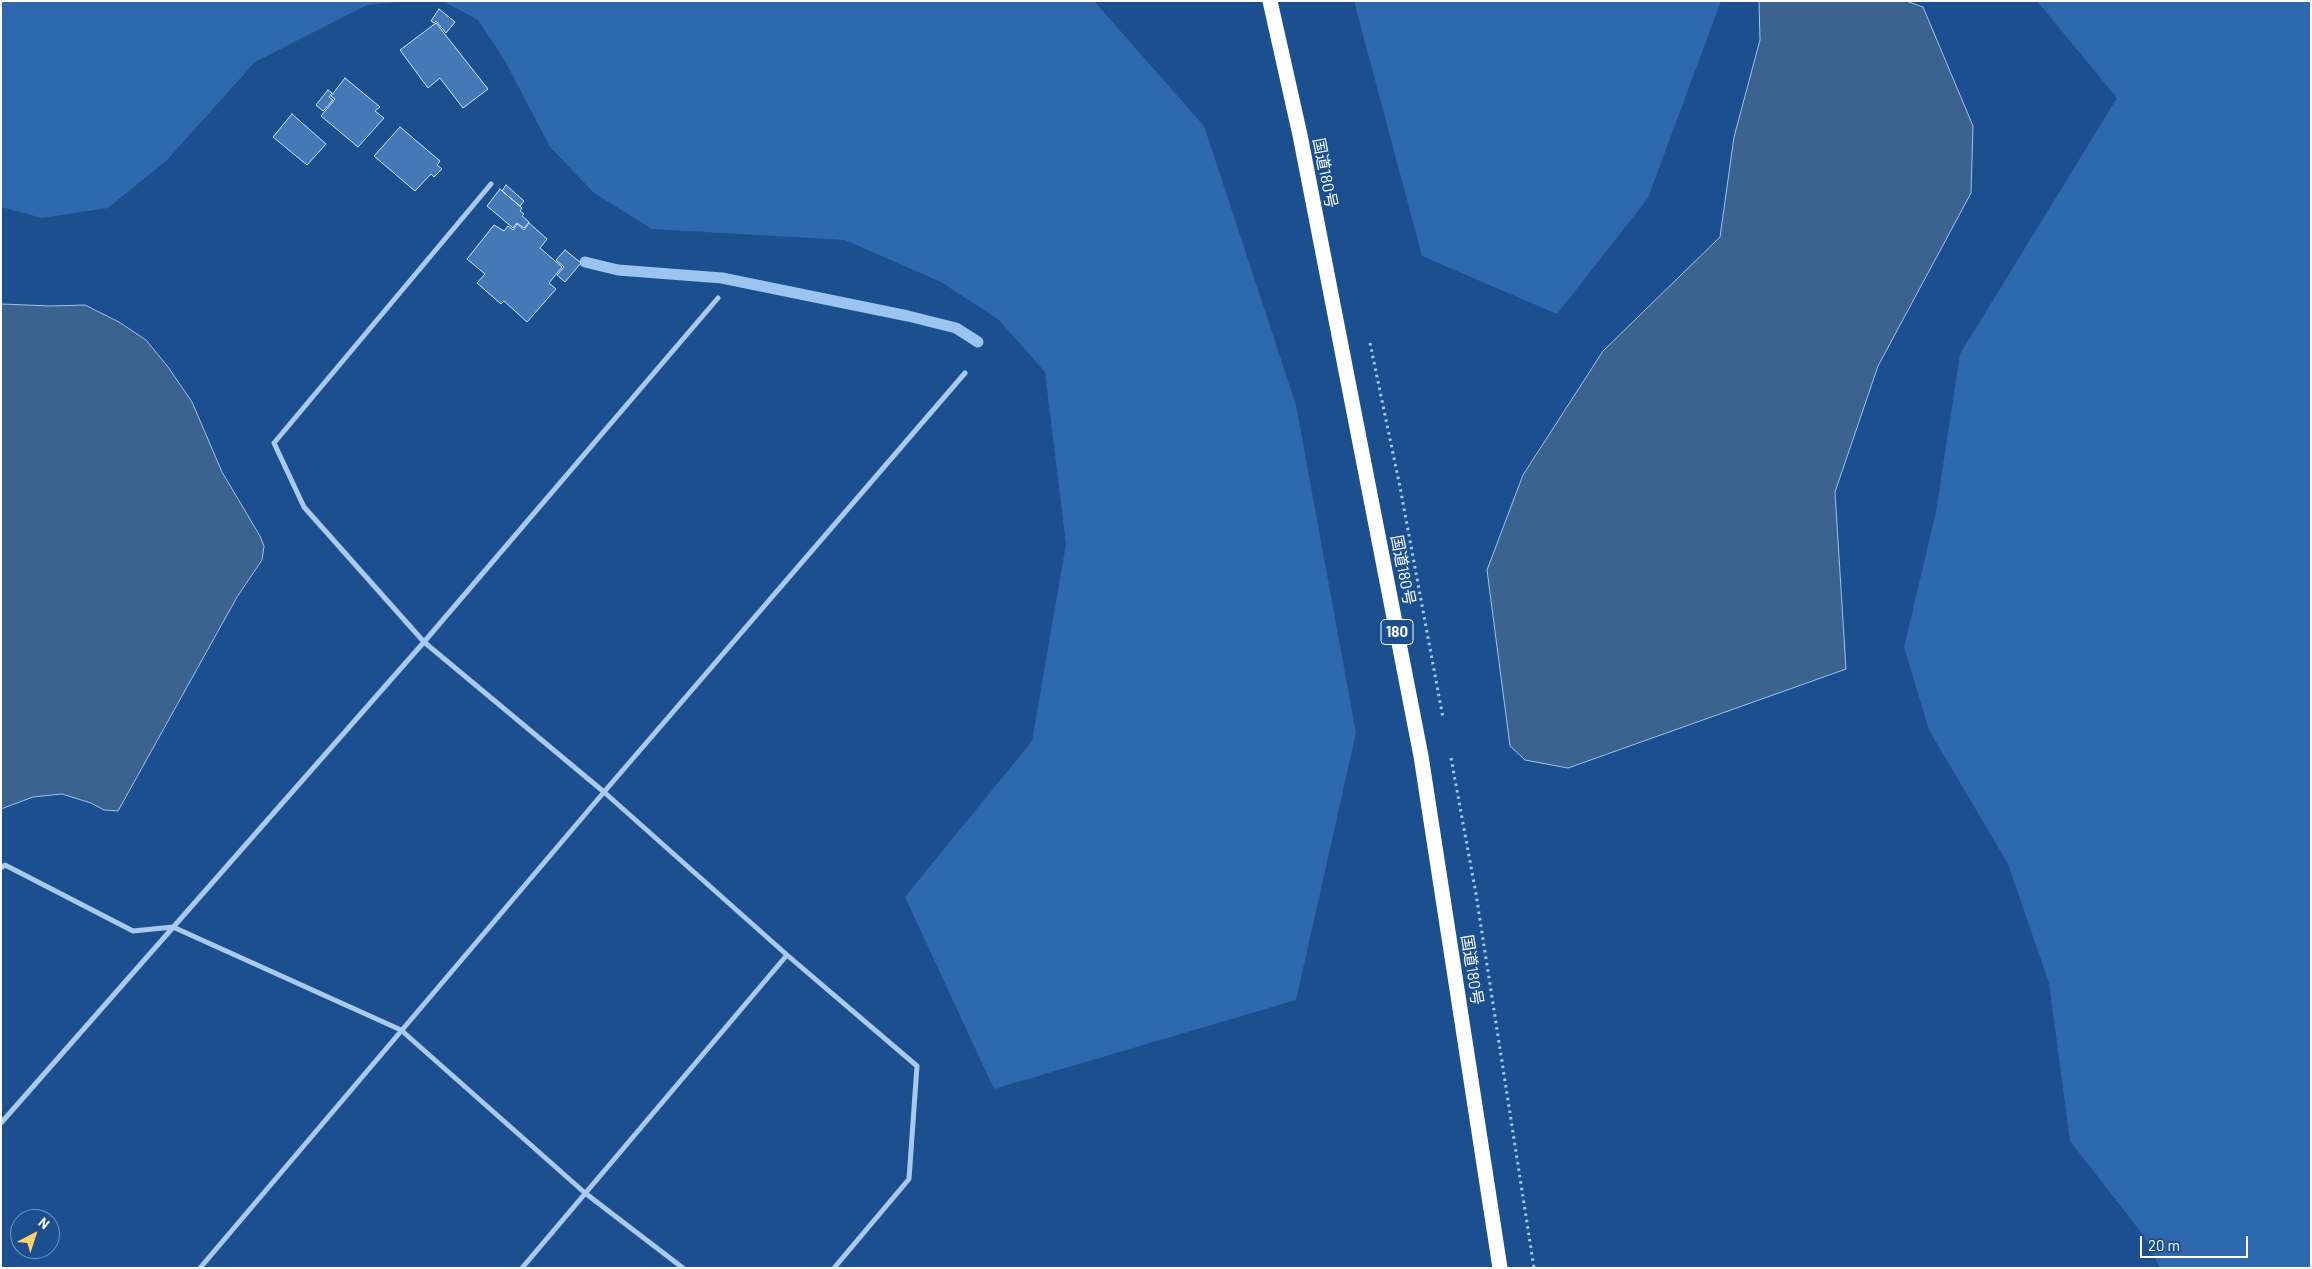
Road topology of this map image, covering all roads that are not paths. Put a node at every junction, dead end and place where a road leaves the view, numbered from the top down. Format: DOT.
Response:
graph roads {
  1 [pos="1270,1"];
  2 [pos="491,184"];
  3 [pos="718,298"];
  4 [pos="965,373"];
  5 [pos="424,642"];
  6 [pos="604,792"];
  7 [pos="1,868"];
  8 [pos="174,928"];
  9 [pos="786,955"];
  10 [pos="401,1030"];
  11 [pos="1,1123"];
  12 [pos="585,1193"];
  13 [pos="200,1268"];
  14 [pos="522,1268"];
  15 [pos="683,1268"];
  16 [pos="834,1268"];
  17 [pos="1500,1268"];
  1 -- 17 [label="highway, 国道180号 / 180"];
  2 -- 5 [label="street"];
  3 -- 5 [label="street"];
  4 -- 6 [label="street"];
  5 -- 6 [label="street"];
  5 -- 8 [label="street"];
  6 -- 9 [label="street"];
  6 -- 10 [label="street"];
  7 -- 8 [label="street"];
  8 -- 10 [label="street"];
  8 -- 11 [label="street"];
  9 -- 12 [label="street"];
  9 -- 16 [label="street"];
  10 -- 12 [label="street"];
  10 -- 13 [label="street"];
  12 -- 14 [label="street"];
  12 -- 15 [label="street"];
}
